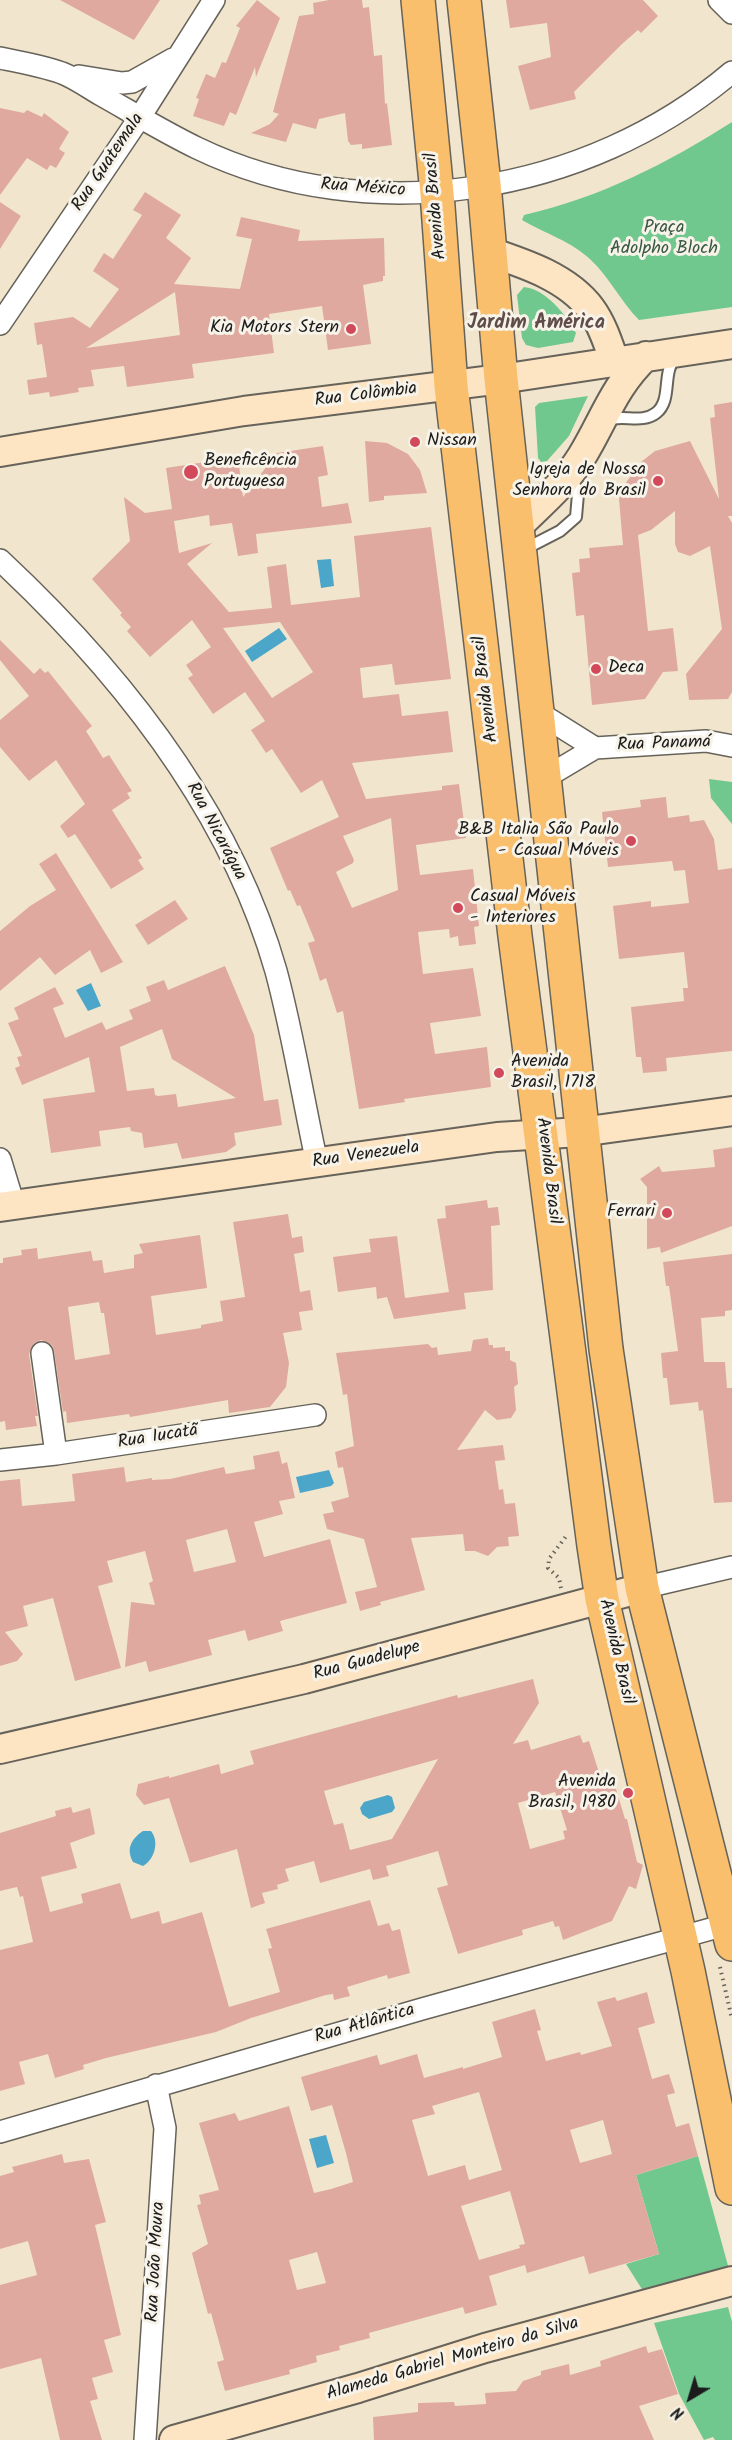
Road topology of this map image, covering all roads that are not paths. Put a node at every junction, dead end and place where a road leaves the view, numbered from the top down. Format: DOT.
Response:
graph roads {
  1 [pos="214,0"];
  2 [pos="418,0"];
  3 [pos="464,0"];
  4 [pos="718,0"];
  5 [pos="732,13"];
  6 [pos="177,57"];
  7 [pos="0,58"];
  8 [pos="732,72"];
  9 [pos="63,74"];
  10 [pos="140,117"];
  11 [pos="484,184"];
  12 [pos="438,193"];
  13 [pos="490,252"];
  14 [pos="0,324"];
  15 [pos="732,344"];
  16 [pos="682,351"];
  17 [pos="646,356"];
  18 [pos="614,360"];
  19 [pos="501,379"];
  20 [pos="451,386"];
  21 [pos="600,422"];
  22 [pos="0,452"];
  23 [pos="518,540"];
  24 [pos="0,560"];
  25 [pos="536,711"];
  26 [pos="732,746"];
  27 [pos="596,748"];
  28 [pos="543,779"];
  29 [pos="498,783"];
  30 [pos="732,1111"];
  31 [pos="581,1132"];
  32 [pos="543,1135"];
  33 [pos="0,1160"];
  34 [pos="317,1163"];
  35 [pos="7,1206"];
  36 [pos="42,1353"];
  37 [pos="315,1415"];
  38 [pos="56,1454"];
  39 [pos="0,1460"];
  40 [pos="732,1567"];
  41 [pos="642,1588"];
  42 [pos="602,1599"];
  43 [pos="0,1749"];
  44 [pos="730,1930"];
  45 [pos="680,1938"];
  46 [pos="156,2085"];
  47 [pos="0,2132"];
  48 [pos="732,2188"];
  49 [pos="732,2281"];
  50 [pos="145,2440"];
  51 [pos="174,2440"];
  1 -- 6 [label="street, Rua Guatemala"];
  2 -- 12 [label="main road, Avenida Brasil"];
  3 -- 11 [label="main road, Avenida Brasil"];
  4 -- 5 [label="street"];
  6 -- 9 [label="street, Rua México"];
  6 -- 10 [label="street, Rua Guatemala"];
  7 -- 9 [label="street, Rua México"];
  8 -- 11 [label="street, Rua México"];
  9 -- 10 [label="street, Rua México"];
  10 -- 12 [label="street, Rua México"];
  10 -- 14 [label="street, Rua Guatemala"];
  11 -- 12 [label="street, Rua México"];
  11 -- 13 [label="main road, Avenida Brasil"];
  12 -- 20 [label="main road, Avenida Brasil"];
  13 -- 18 [label="street"];
  13 -- 19 [label="main road, Avenida Brasil"];
  15 -- 16 [label="street, Rua Colômbia"];
  16 -- 17 [label="street, Rua Colômbia"];
  16 -- 21 [label="lane"];
  17 -- 18 [label="street, Rua Colômbia"];
  17 -- 21 [label="street"];
  18 -- 19 [label="street, Rua Colômbia"];
  19 -- 20 [label="street, Rua Colômbia"];
  19 -- 23 [label="main road, Avenida Brasil"];
  20 -- 22 [label="street, Rua Colômbia"];
  20 -- 29 [label="main road, Avenida Brasil"];
  21 -- 23 [label="street"];
  23 -- 25 [label="main road, Avenida Brasil"];
  24 -- 34 [label="street, Rua Nicarágua"];
  25 -- 27 [label="street, Rua Panamá"];
  25 -- 28 [label="main road, Avenida Brasil"];
  26 -- 27 [label="street, Rua Panamá"];
  27 -- 28 [label="street, Rua Panamá"];
  28 -- 29 [label="main road"];
  28 -- 31 [label="main road, Avenida Brasil"];
  29 -- 32 [label="main road, Avenida Brasil"];
  30 -- 31 [label="street, Rua Venezuela"];
  31 -- 32 [label="street, Rua Venezuela"];
  31 -- 41 [label="main road, Avenida Brasil"];
  32 -- 34 [label="street, Rua Venezuela"];
  32 -- 42 [label="main road, Avenida Brasil"];
  33 -- 35 [label="street"];
  34 -- 35 [label="street, Rua Venezuela"];
  36 -- 38 [label="street"];
  37 -- 38 [label="street, Rua Iucatã"];
  38 -- 39 [label="street, Rua Iucatã"];
  40 -- 41 [label="street, Rua Guadelupe"];
  41 -- 42 [label="street, Rua Guadelupe"];
  41 -- 44 [label="main road, Avenida Brasil"];
  42 -- 43 [label="street, Rua Guadelupe"];
  42 -- 45 [label="main road, Avenida Brasil"];
  44 -- 45 [label="street, Rua Atlântica"];
  45 -- 46 [label="street, Rua Atlântica"];
  45 -- 48 [label="main road, Avenida Brasil"];
  46 -- 47 [label="street, Rua Atlântica"];
  46 -- 50 [label="street, Rua João Moura"];
  49 -- 51 [label="street, Alameda Gabriel Monteiro da Silva"];
}
